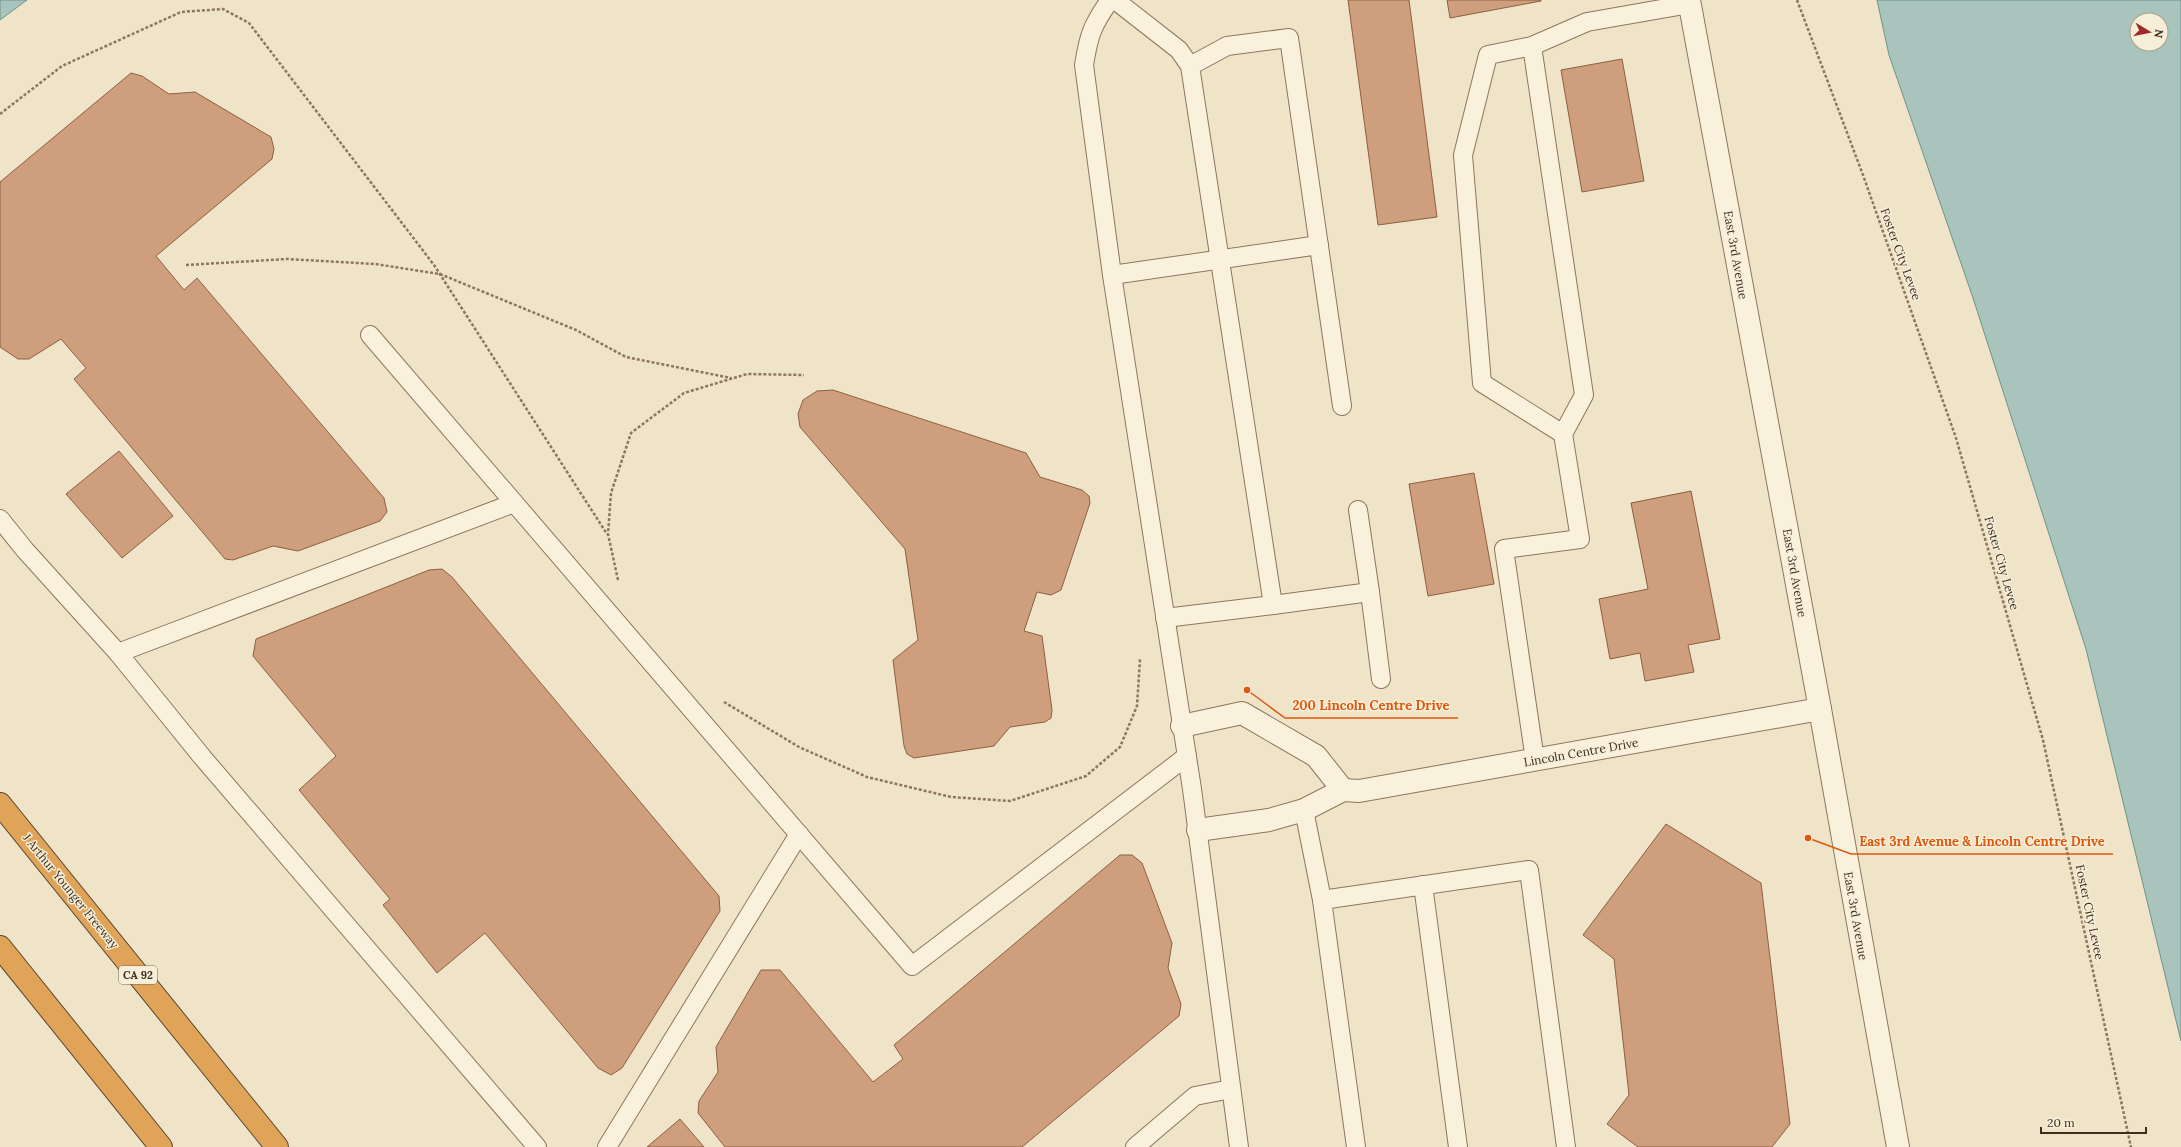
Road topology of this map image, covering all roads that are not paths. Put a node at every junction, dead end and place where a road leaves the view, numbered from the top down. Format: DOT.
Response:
graph roads {
  1 [pos="1110,0"];
  2 [pos="1116,0"];
  3 [pos="1689,2"];
  4 [pos="1532,46"];
  5 [pos="1190,66"];
  6 [pos="1319,245"];
  7 [pos="1219,260"];
  8 [pos="1112,275"];
  9 [pos="370,335"];
  10 [pos="1342,406"];
  11 [pos="1563,434"];
  12 [pos="514,503"];
  13 [pos="1358,510"];
  14 [pos="0,519"];
  15 [pos="1370,592"];
  16 [pos="1272,605"];
  17 [pos="1165,618"];
  18 [pos="118,654"];
  19 [pos="1381,679"];
  20 [pos="1820,709"];
  21 [pos="1182,726"];
  22 [pos="1187,756"];
  23 [pos="1536,760"];
  24 [pos="1343,790"];
  25 [pos="0,804"];
  26 [pos="1304,810"];
  27 [pos="1198,830"];
  28 [pos="798,834"];
  29 [pos="1423,886"];
  30 [pos="1322,900"];
  31 [pos="0,947"];
  32 [pos="1231,1089"];
  33 [pos="161,1147"];
  34 [pos="277,1147"];
  35 [pos="537,1147"];
  36 [pos="607,1147"];
  37 [pos="1135,1147"];
  38 [pos="1239,1147"];
  39 [pos="1356,1147"];
  40 [pos="1458,1147"];
  41 [pos="1566,1147"];
  42 [pos="1898,1147"];
  1 -- 8 [label="lane"];
  2 -- 5 [label="lane"];
  3 -- 4 [label="lane"];
  3 -- 20 [label="street, East 3rd Avenue"];
  4 -- 11 [label="lane"];
  4 -- 11 [label="lane"];
  5 -- 6 [label="lane"];
  5 -- 7 [label="lane"];
  6 -- 7 [label="lane"];
  6 -- 10 [label="lane"];
  7 -- 8 [label="lane"];
  7 -- 16 [label="lane"];
  8 -- 17 [label="lane"];
  9 -- 12 [label="lane"];
  11 -- 23 [label="lane"];
  12 -- 18 [label="lane"];
  12 -- 28 [label="lane"];
  13 -- 15 [label="lane"];
  14 -- 18 [label="lane"];
  15 -- 16 [label="lane"];
  15 -- 19 [label="lane"];
  16 -- 17 [label="lane"];
  17 -- 21 [label="lane"];
  18 -- 35 [label="lane"];
  20 -- 23 [label="street, Lincoln Centre Drive"];
  20 -- 42 [label="street, East 3rd Avenue"];
  21 -- 22 [label="lane"];
  21 -- 24 [label="street"];
  22 -- 27 [label="lane"];
  22 -- 28 [label="lane"];
  23 -- 24 [label="street, Lincoln Centre Drive"];
  24 -- 26 [label="street, Lincoln Centre Drive"];
  25 -- 34 [label="highway, J Arthur Younger Freeway / CA 92"];
  26 -- 27 [label="street, Lincoln Centre Drive"];
  26 -- 30 [label="lane"];
  27 -- 32 [label="lane"];
  28 -- 36 [label="lane"];
  29 -- 30 [label="lane"];
  29 -- 40 [label="lane"];
  29 -- 41 [label="lane"];
  30 -- 39 [label="lane"];
  31 -- 33 [label="highway"];
  32 -- 37 [label="lane"];
  32 -- 38 [label="lane"];
}
